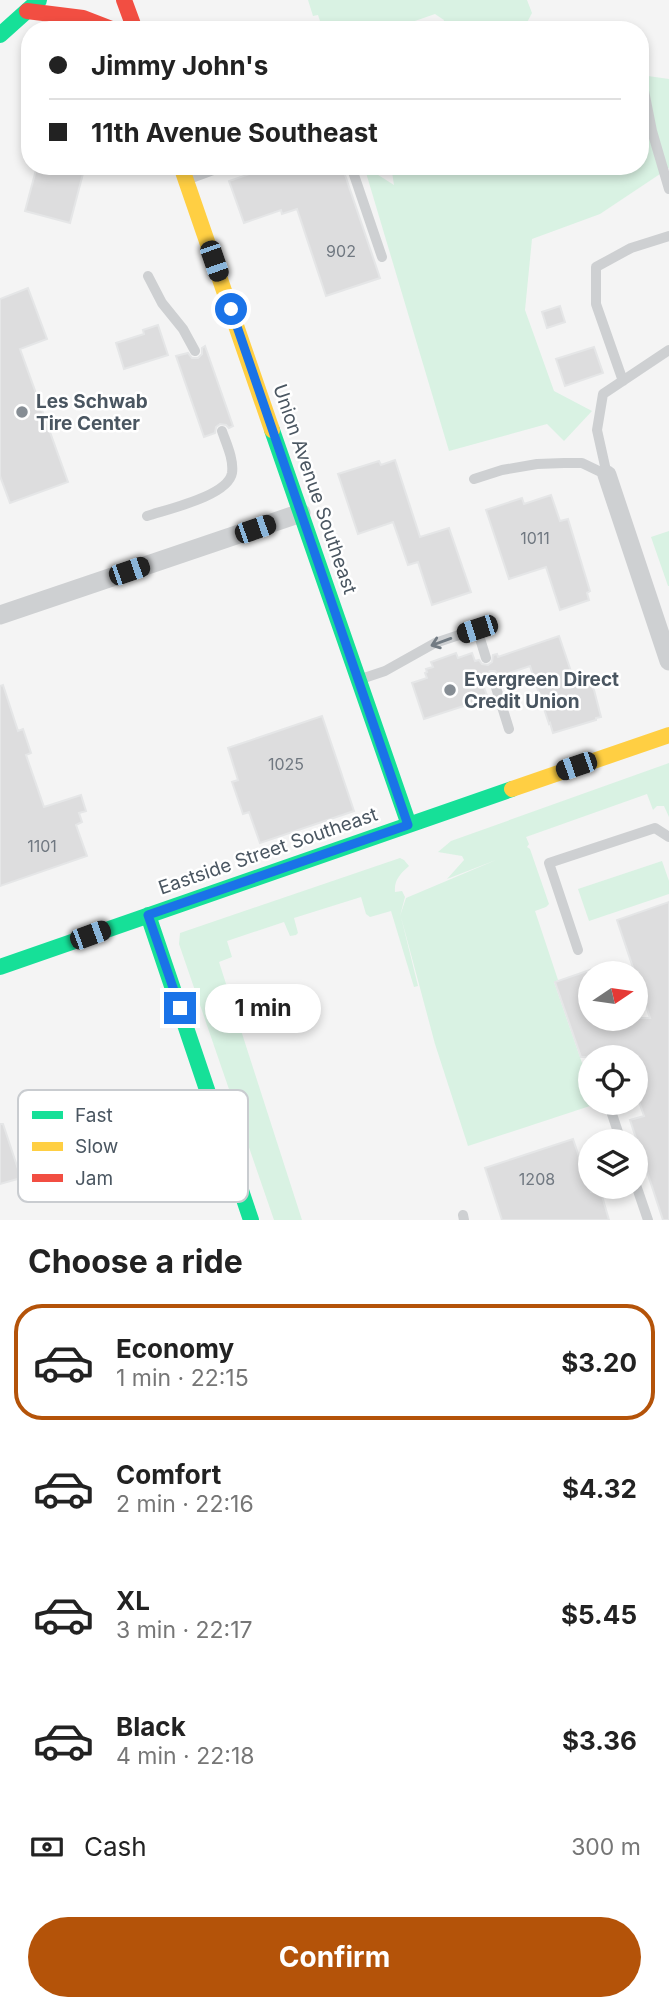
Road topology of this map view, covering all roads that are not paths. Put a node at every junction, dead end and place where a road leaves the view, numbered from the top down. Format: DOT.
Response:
graph roads {
  1 [pos="124,0"];
  2 [pos="33,5"];
  3 [pos="94,21"];
  4 [pos="132,21"];
  5 [pos="0,35"];
  6 [pos="649,116"];
  7 [pos="184,175"];
  8 [pos="354,175"];
  9 [pos="669,189"];
  10 [pos="669,236"];
  11 [pos="382,257"];
  12 [pos="148,276"];
  13 [pos="669,350"];
  14 [pos="195,351"];
  15 [pos="623,381"];
  16 [pos="222,431"];
  17 [pos="607,475"];
  18 [pos="474,480"];
  19 [pos="301,513"];
  20 [pos="147,516"];
  21 [pos="0,615"];
  22 [pos="486,658"];
  23 [pos="669,661"];
  24 [pos="493,678"];
  25 [pos="358,680"];
  26 [pos="509,729"];
  27 [pos="669,735"];
  28 [pos="408,825"];
  29 [pos="669,837"];
  30 [pos="148,915"];
  31 [pos="578,950"];
  32 [pos="0,967"];
  33 [pos="207,1090"];
  34 [pos="641,1199"];
  35 [pos="245,1202"];
  36 [pos="251,1220"];
  37 [pos="648,1220"];
  1 -- 4 [label="street"];
  2 -- 3 [label="street"];
  2 -- 5 [label="street"];
  6 -- 9 [label="lane"];
  7 -- 19 [label="street, Union Avenue Southeast"];
  8 -- 11 [label="lane"];
  10 -- 15 [label="lane"];
  12 -- 14 [label="lane"];
  13 -- 15 [label="lane"];
  15 -- 17 [label="lane"];
  16 -- 20 [label="lane"];
  17 -- 18 [label="lane"];
  17 -- 23 [label="street"];
  19 -- 21 [label="street"];
  19 -- 25 [label="street, Union Avenue Southeast"];
  22 -- 25 [label="lane, one-way"];
  24 -- 26 [label="lane"];
  25 -- 28 [label="street, Union Avenue Southeast"];
  27 -- 28 [label="street, Eastside Street Southeast"];
  28 -- 30 [label="street, Eastside Street Southeast"];
  29 -- 31 [label="lane"];
  30 -- 32 [label="street, Eastside Street Southeast"];
  30 -- 33 [label="street"];
  34 -- 37 [label="lane"];
  35 -- 36 [label="street"];
}
